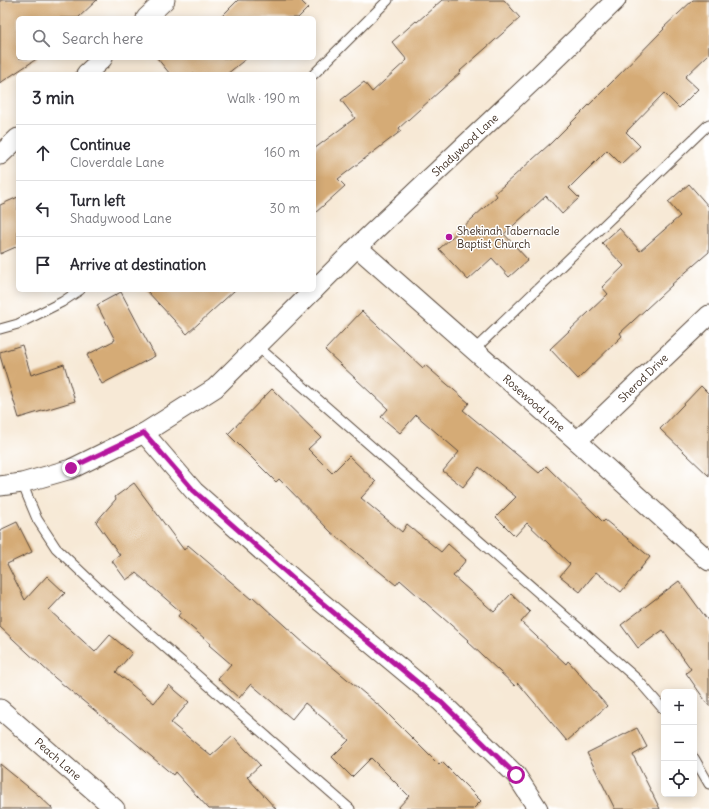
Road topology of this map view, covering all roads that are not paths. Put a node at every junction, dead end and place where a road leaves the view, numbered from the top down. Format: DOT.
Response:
graph roads {
  1 [pos="165,0"];
  2 [pos="388,0"];
  3 [pos="616,0"];
  4 [pos="148,16"];
  5 [pos="101,60"];
  6 [pos="88,72"];
  7 [pos="316,72"];
  8 [pos="709,124"];
  9 [pos="16,140"];
  10 [pos="0,155"];
  11 [pos="357,246"];
  12 [pos="316,288"];
  13 [pos="77,292"];
  14 [pos="312,292"];
  15 [pos="709,315"];
  16 [pos="0,329"];
  17 [pos="257,346"];
  18 [pos="474,350"];
  19 [pos="144,433"];
  20 [pos="577,441"];
  21 [pos="22,483"];
  22 [pos="0,486"];
  23 [pos="709,561"];
  24 [pos="661,707"];
  25 [pos="0,709"];
  26 [pos="696,761"];
  27 [pos="709,784"];
  28 [pos="115,809"];
  29 [pos="350,809"];
  30 [pos="538,809"];
  1 -- 4 [label="street"];
  2 -- 7 [label="lane"];
  3 -- 11 [label="street, Shadywood Lane"];
  5 -- 6 [label="street"];
  8 -- 18 [label="lane"];
  9 -- 10 [label="street"];
  11 -- 12 [label="street, Shadywood Lane"];
  11 -- 18 [label="street, Rosewood Lane"];
  13 -- 16 [label="lane"];
  14 -- 17 [label="street, Shadywood Lane"];
  15 -- 20 [label="street, Sherod Drive"];
  17 -- 19 [label="street, Shadywood Lane"];
  17 -- 24 [label="lane"];
  18 -- 20 [label="street, Rosewood Lane"];
  19 -- 21 [label="street, Shadywood Lane"];
  19 -- 30 [label="street"];
  20 -- 23 [label="street, Rosewood Lane"];
  21 -- 22 [label="street, Shadywood Lane"];
  21 -- 29 [label="lane"];
  25 -- 28 [label="street, Peach Lane"];
  26 -- 27 [label="lane"];
}
